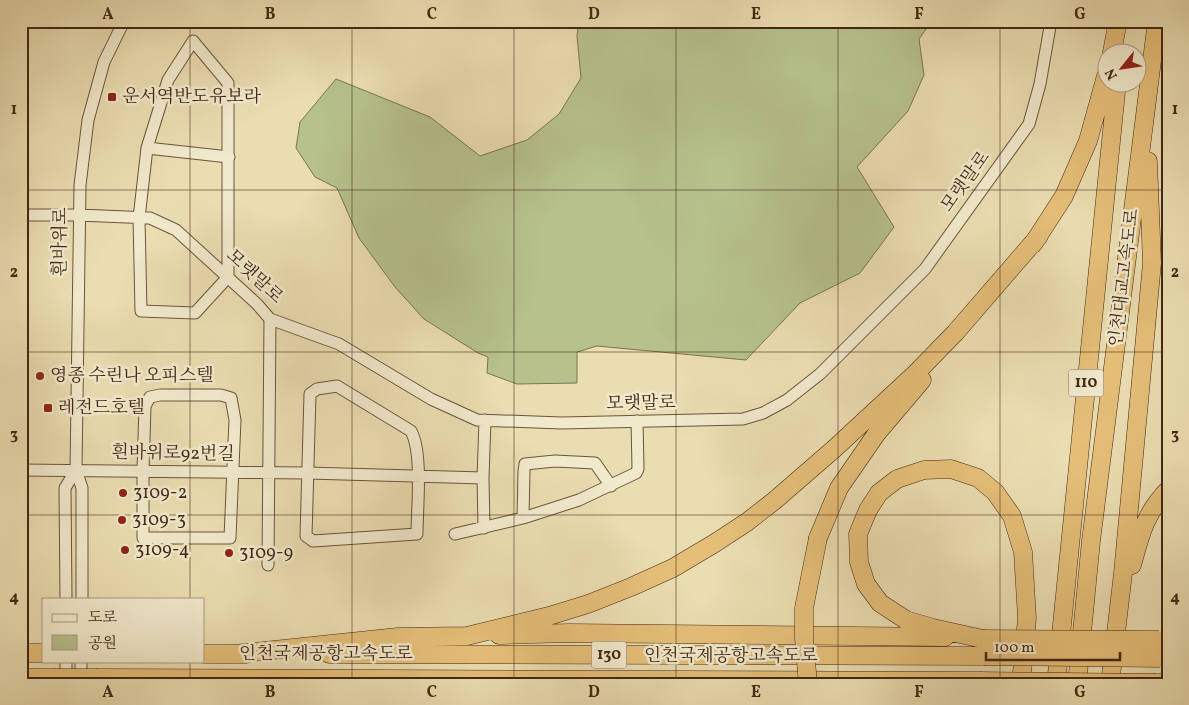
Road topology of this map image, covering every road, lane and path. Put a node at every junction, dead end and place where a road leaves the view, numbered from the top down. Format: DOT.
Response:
graph roads {
  1 [pos="1051,21"];
  2 [pos="1118,21"];
  3 [pos="1123,21"];
  4 [pos="1157,21"];
  5 [pos="119,23"];
  6 [pos="1114,42"];
  7 [pos="1121,42"];
  8 [pos="1102,92"];
  9 [pos="1116,92"];
  10 [pos="1146,110"];
  11 [pos="147,148"];
  12 [pos="229,157"];
  13 [pos="21,215"];
  14 [pos="79,215"];
  15 [pos="139,218"];
  16 [pos="1039,236"];
  17 [pos="228,277"];
  18 [pos="270,319"];
  19 [pos="485,420"];
  20 [pos="637,421"];
  21 [pos="21,470"];
  22 [pos="76,470"];
  23 [pos="142,471"];
  24 [pos="233,472"];
  25 [pos="308,473"];
  26 [pos="270,474"];
  27 [pos="418,477"];
  28 [pos="483,478"];
  29 [pos="611,486"];
  30 [pos="1168,490"];
  31 [pos="523,518"];
  32 [pos="484,528"];
  33 [pos="455,534"];
  34 [pos="268,565"];
  35 [pos="66,598"];
  36 [pos="82,598"];
  37 [pos="467,636"];
  38 [pos="984,639"];
  39 [pos="1163,639"];
  40 [pos="21,653"];
  41 [pos="42,653"];
  42 [pos="205,654"];
  43 [pos="234,654"];
  44 [pos="1164,658"];
  45 [pos="66,662"];
  46 [pos="81,662"];
  47 [pos="21,678"];
  48 [pos="315,680"];
  49 [pos="60,681"];
  50 [pos="1110,681"];
  51 [pos="1155,683"];
  52 [pos="1168,683"];
  53 [pos="81,684"];
  54 [pos="339,684"];
  55 [pos="808,684"];
  56 [pos="1021,684"];
  57 [pos="1056,684"];
  58 [pos="1077,684"];
  1 -- 20 [label="street, 모랫말로"];
  2 -- 6 [label="highway"];
  3 -- 7 [label="highway"];
  4 -- 10 [label="highway, 인천대교고속도로 / 110"];
  5 -- 14 [label="street, 흰바위로"];
  8 -- 16 [label="highway"];
  9 -- 57 [label="highway, 인천대교고속도로 / 110"];
  10 -- 50 [label="highway"];
  10 -- 58 [label="highway, 인천대교고속도로 / 110"];
  11 -- 12 [label="street"];
  11 -- 12 [label="street"];
  11 -- 15 [label="street"];
  12 -- 17 [label="street"];
  13 -- 14 [label="street, 모랫말로"];
  14 -- 15 [label="street, 모랫말로"];
  14 -- 22 [label="street, 흰바위로"];
  15 -- 17 [label="street, 모랫말로"];
  15 -- 17 [label="street"];
  16 -- 37 [label="highway"];
  16 -- 55 [label="highway, bridge"];
  17 -- 18 [label="street, 모랫말로"];
  18 -- 19 [label="street, 모랫말로"];
  18 -- 26 [label="street"];
  19 -- 20 [label="street, 모랫말로"];
  19 -- 28 [label="street"];
  20 -- 29 [label="street"];
  21 -- 22 [label="street, 흰바위로92번길"];
  22 -- 23 [label="street, 흰바위로92번길"];
  22 -- 35 [label="street, 흰바위로"];
  22 -- 36 [label="street, 흰바위로"];
  23 -- 24 [label="street, 흰바위로92번길"];
  23 -- 24 [label="street"];
  23 -- 24 [label="street"];
  24 -- 26 [label="street, 흰바위로92번길"];
  25 -- 26 [label="street, 흰바위로92번길"];
  25 -- 27 [label="street, 흰바위로92번길"];
  25 -- 27 [label="street"];
  25 -- 27 [label="street"];
  26 -- 34 [label="street"];
  27 -- 28 [label="street, 흰바위로92번길"];
  28 -- 32 [label="street"];
  29 -- 31 [label="street"];
  29 -- 31 [label="street"];
  30 -- 50 [label="highway"];
  31 -- 32 [label="street"];
  32 -- 33 [label="street"];
  37 -- 38 [label="highway"];
  37 -- 43 [label="highway"];
  38 -- 39 [label="highway, bridge"];
  38 -- 56 [label="highway"];
  40 -- 41 [label="highway"];
  42 -- 43 [label="highway, 인천국제공항고속도로 / 130"];
  43 -- 44 [label="highway, 인천국제공항고속도로 / 130, bridge"];
  45 -- 49 [label="street"];
  46 -- 53 [label="street"];
  47 -- 49 [label="highway, 인천국제공항고속도로 / 130"];
  48 -- 49 [label="highway, 인천국제공항고속도로 / 130, bridge"];
  48 -- 51 [label="highway, 인천국제공항고속도로 / 130, bridge"];
  48 -- 54 [label="highway"];
  51 -- 52 [label="highway, 인천국제공항고속도로 / 130"];
}
